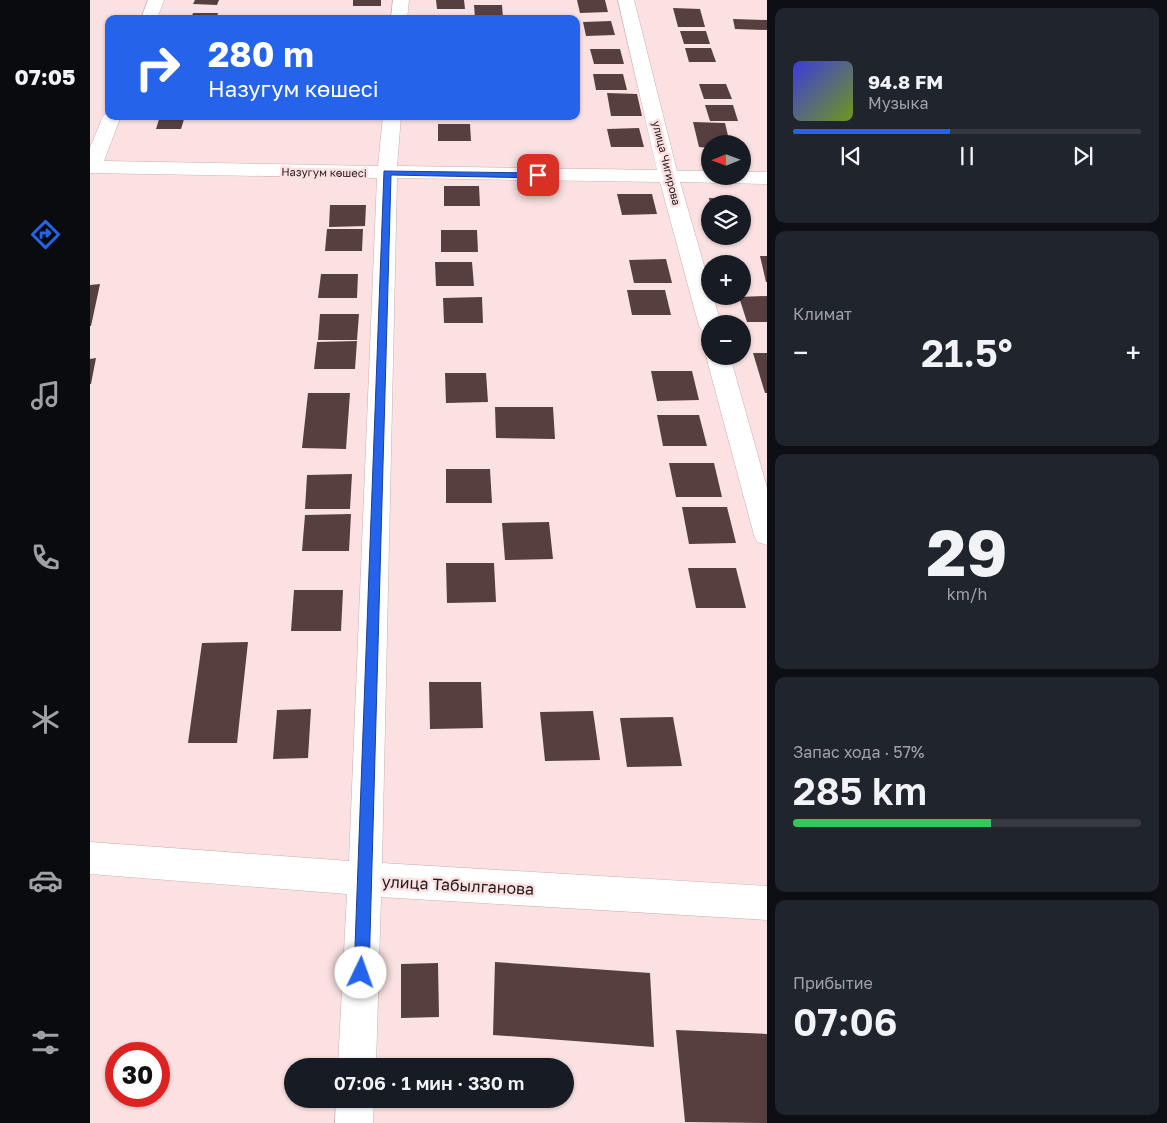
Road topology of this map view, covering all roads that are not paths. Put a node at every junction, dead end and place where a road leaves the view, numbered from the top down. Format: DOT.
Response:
graph roads {
  1 [pos="156,0"];
  2 [pos="401,0"];
  3 [pos="626,0"];
  4 [pos="150,15"];
  5 [pos="399,15"];
  6 [pos="110,120"];
  7 [pos="392,120"];
  8 [pos="91,167"];
  9 [pos="387,173"];
  10 [pos="669,178"];
  11 [pos="767,178"];
  12 [pos="707,315"];
  13 [pos="720,365"];
  14 [pos="767,535"];
  15 [pos="90,858"];
  16 [pos="365,879"];
  17 [pos="767,904"];
  18 [pos="357,1058"];
  19 [pos="355,1108"];
  20 [pos="354,1123"];
  1 -- 4 [label="street"];
  2 -- 5 [label="street"];
  3 -- 10 [label="street, улица Чигирова"];
  6 -- 8 [label="street"];
  7 -- 9 [label="street"];
  8 -- 9 [label="street, Назугум көшесі"];
  9 -- 10 [label="street, Назугум көшесі"];
  9 -- 16 [label="street"];
  10 -- 11 [label="street, Назугум көшесі"];
  10 -- 12 [label="street, улица Чигирова"];
  13 -- 14 [label="street"];
  15 -- 16 [label="street, улица Табылганова"];
  16 -- 17 [label="street, улица Табылганова"];
  16 -- 18 [label="street"];
  19 -- 20 [label="street"];
}
